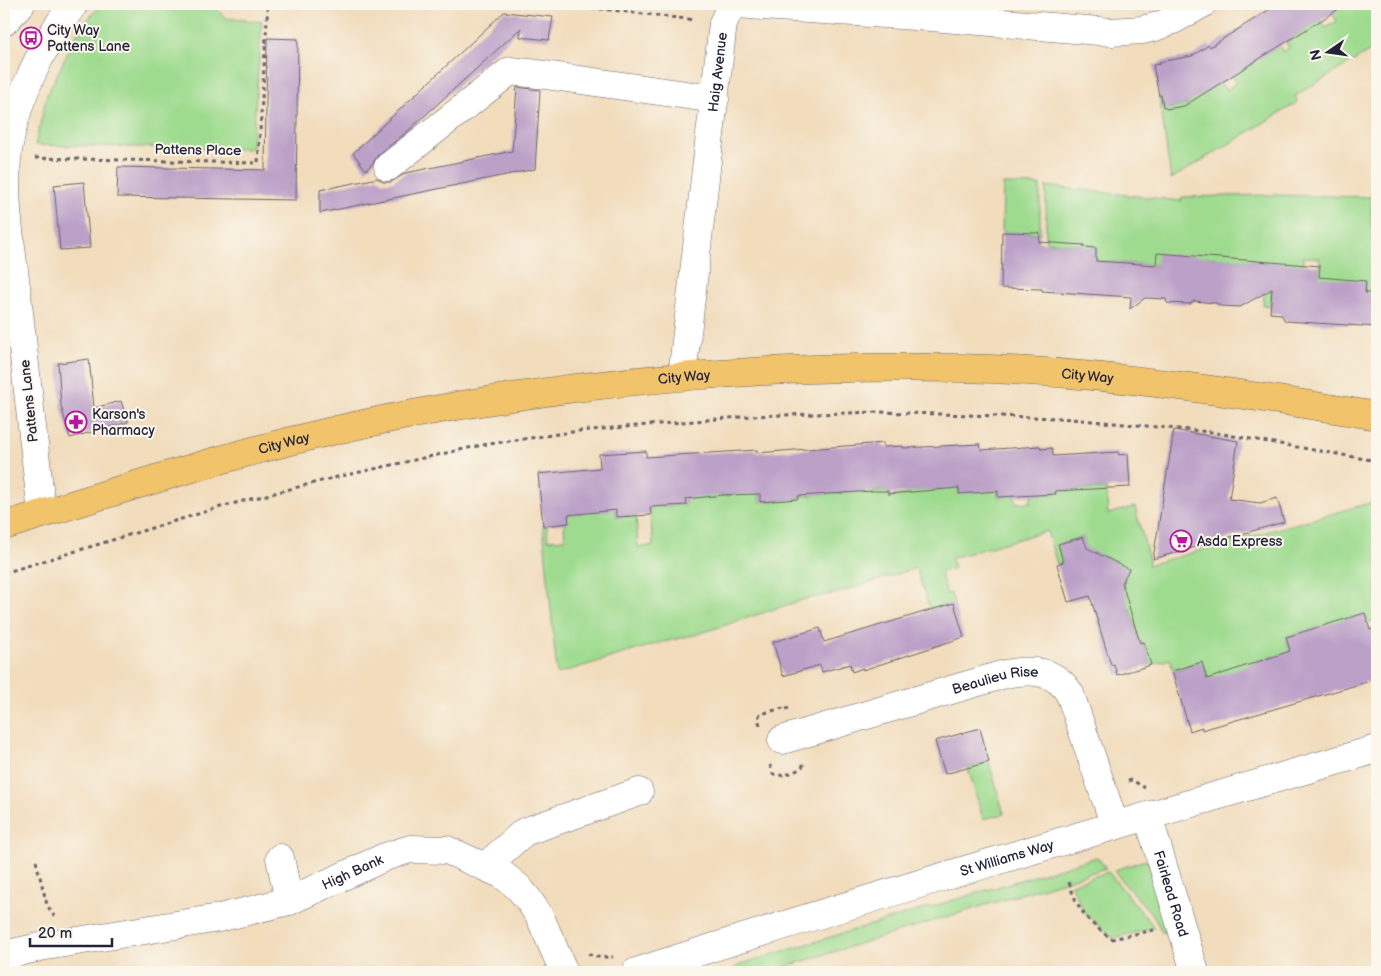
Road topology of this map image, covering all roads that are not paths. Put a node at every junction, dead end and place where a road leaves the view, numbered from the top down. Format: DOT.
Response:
graph roads {
  1 [pos="21,4"];
  2 [pos="74,4"];
  3 [pos="1202,4"];
  4 [pos="4,22"];
  5 [pos="714,99"];
  6 [pos="388,167"];
  7 [pos="9,273"];
  8 [pos="682,376"];
  9 [pos="1377,416"];
  10 [pos="42,514"];
  11 [pos="4,526"];
  12 [pos="782,740"];
  13 [pos="1377,749"];
  14 [pos="639,792"];
  15 [pos="1150,804"];
  16 [pos="1116,826"];
  17 [pos="280,858"];
  18 [pos="486,866"];
  19 [pos="289,901"];
  20 [pos="4,955"];
  21 [pos="629,964"];
  22 [pos="564,972"];
  23 [pos="1196,972"];
  1 -- 4 [label="street"];
  2 -- 7 [label="street, Pattens Lane"];
  3 -- 5 [label="street, Haig Avenue"];
  5 -- 6 [label="street"];
  5 -- 8 [label="street, Haig Avenue"];
  7 -- 10 [label="street, Pattens Lane"];
  8 -- 9 [label="main road, City Way"];
  8 -- 10 [label="main road, City Way"];
  10 -- 11 [label="main road, City Way"];
  12 -- 16 [label="street, Beaulieu Rise"];
  13 -- 15 [label="street, St Williams Way"];
  14 -- 18 [label="street"];
  15 -- 16 [label="street, St Williams Way"];
  15 -- 23 [label="street, Fairlead Road"];
  16 -- 21 [label="street, St Williams Way"];
  17 -- 19 [label="street"];
  18 -- 19 [label="street, High Bank"];
  18 -- 22 [label="street, High Bank"];
  19 -- 20 [label="street, High Bank"];
}
